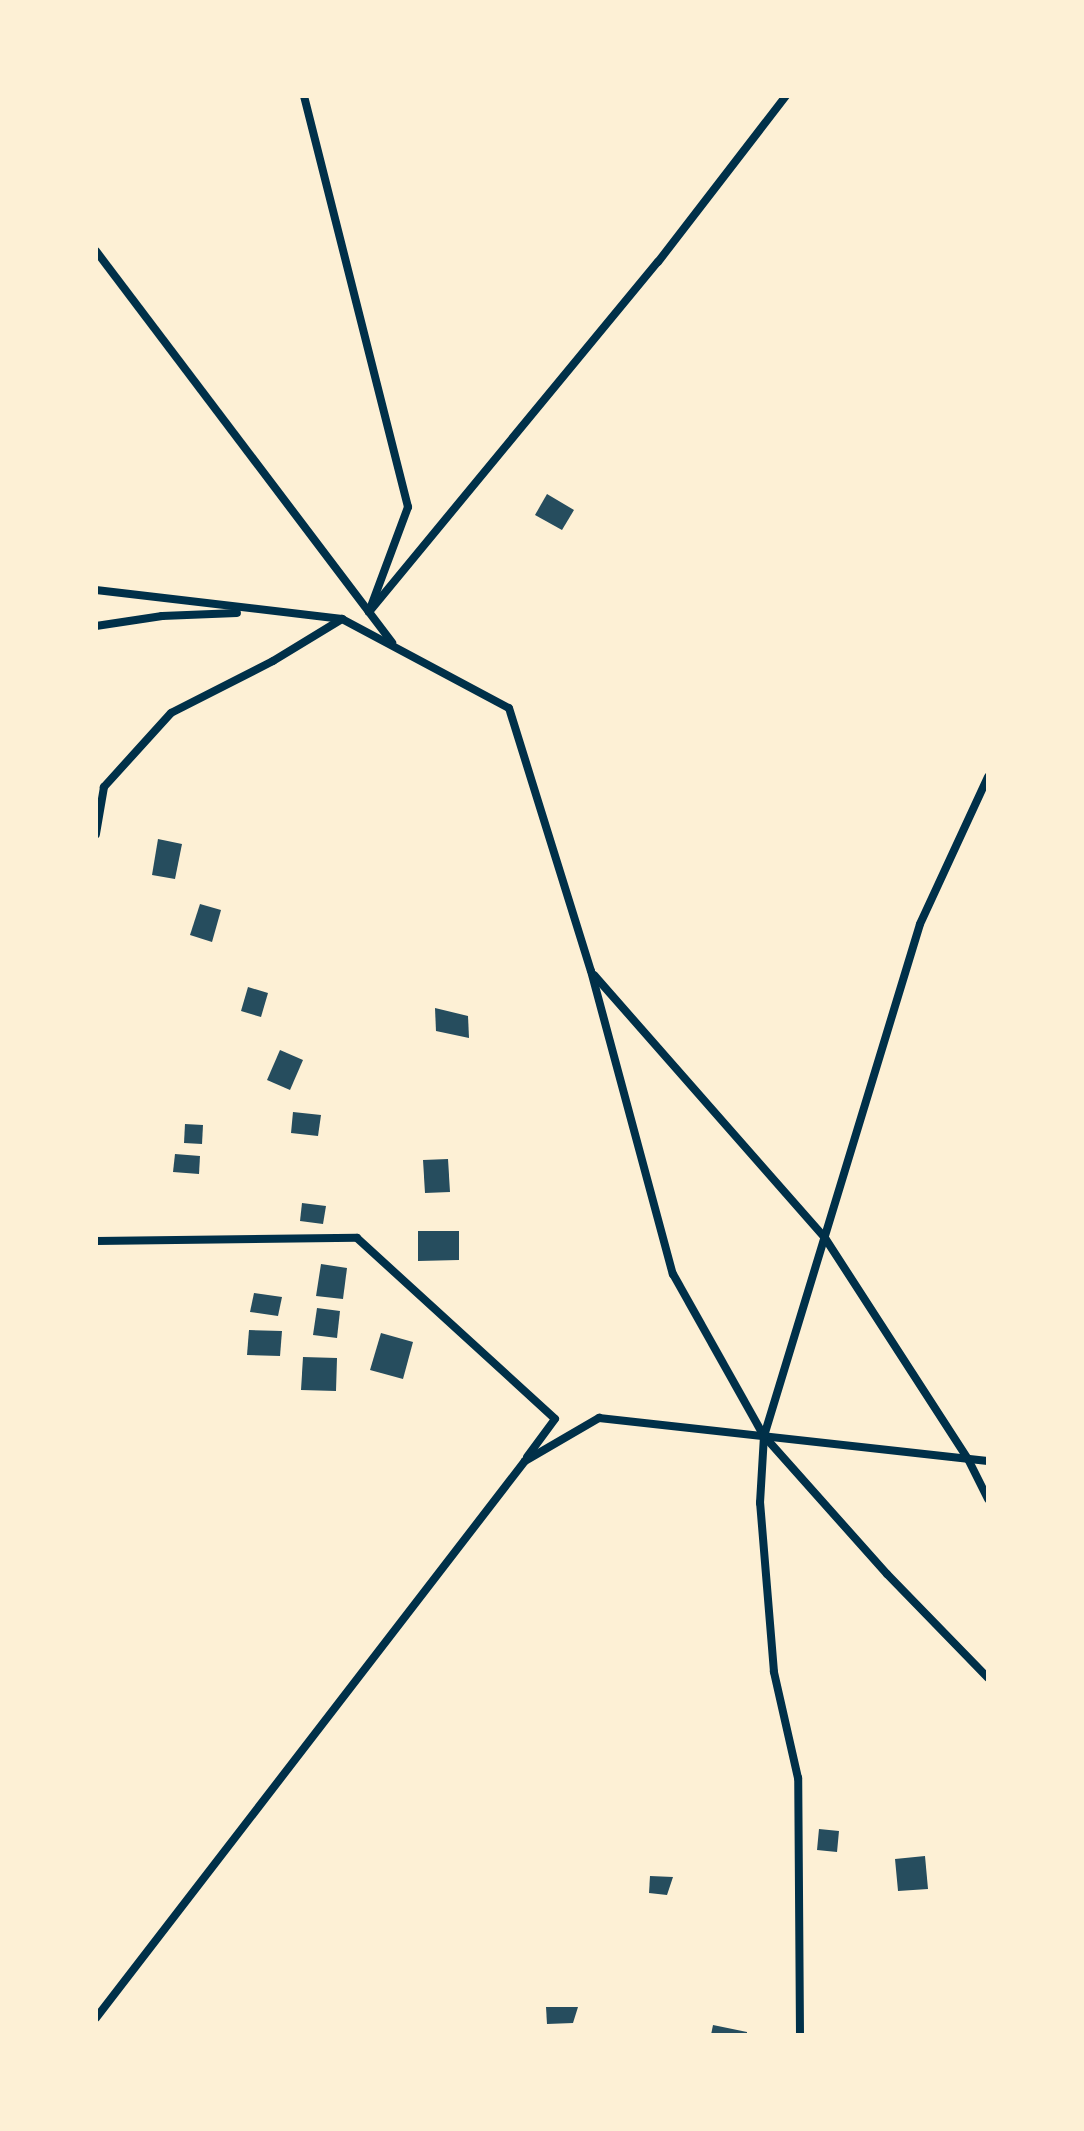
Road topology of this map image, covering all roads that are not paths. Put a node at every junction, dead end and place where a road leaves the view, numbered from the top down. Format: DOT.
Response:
graph roads {
  1 [pos="304,96"];
  2 [pos="786,96"];
  3 [pos="96,251"];
  4 [pos="96,590"];
  5 [pos="262,612"];
  6 [pos="369,612"];
  7 [pos="342,619"];
  8 [pos="96,626"];
  9 [pos="396,647"];
  10 [pos="988,777"];
  11 [pos="96,834"];
  12 [pos="591,971"];
  13 [pos="825,1238"];
  14 [pos="96,1241"];
  15 [pos="764,1436"];
  16 [pos="968,1459"];
  17 [pos="525,1461"];
  18 [pos="988,1461"];
  19 [pos="988,1499"];
  20 [pos="988,1678"];
  21 [pos="96,2018"];
  22 [pos="800,2035"];
  1 -- 6 [label="street"];
  2 -- 6 [label="street"];
  3 -- 6 [label="street"];
  4 -- 5 [label="street"];
  5 -- 7 [label="street"];
  5 -- 8 [label="street"];
  6 -- 9 [label="street"];
  7 -- 9 [label="street"];
  7 -- 11 [label="street"];
  9 -- 12 [label="street"];
  10 -- 13 [label="street"];
  12 -- 13 [label="street"];
  12 -- 15 [label="street"];
  13 -- 15 [label="street"];
  13 -- 16 [label="street"];
  14 -- 17 [label="street"];
  15 -- 16 [label="street"];
  15 -- 17 [label="street"];
  15 -- 20 [label="street"];
  15 -- 22 [label="street"];
  16 -- 18 [label="street"];
  16 -- 19 [label="street"];
  17 -- 21 [label="street"];
}
